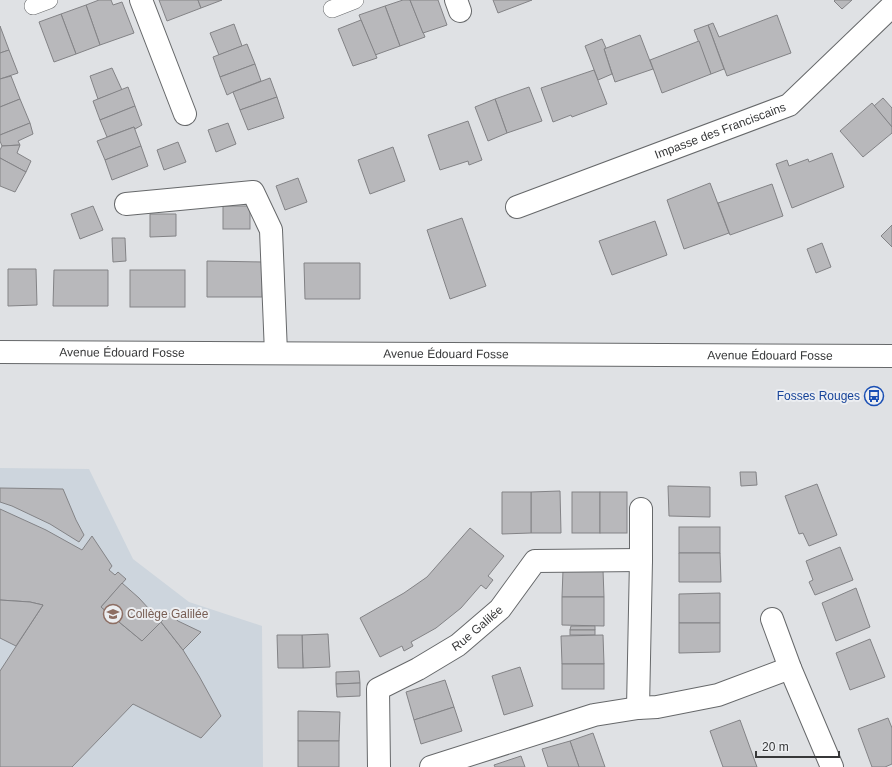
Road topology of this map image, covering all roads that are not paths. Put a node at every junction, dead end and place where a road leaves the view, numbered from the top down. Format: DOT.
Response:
graph roads {
  1 [pos="49,0"];
  2 [pos="141,0"];
  3 [pos="355,0"];
  4 [pos="33,6"];
  5 [pos="892,6"];
  6 [pos="332,9"];
  7 [pos="185,114"];
  8 [pos="126,204"];
  9 [pos="517,207"];
  10 [pos="0,352"];
  11 [pos="276,353"];
  12 [pos="892,356"];
  13 [pos="641,509"];
  14 [pos="641,560"];
  15 [pos="772,620"];
  16 [pos="790,668"];
  17 [pos="638,708"];
  18 [pos="379,767"];
  19 [pos="430,767"];
  20 [pos="832,767"];
  1 -- 4 [label="lane"];
  2 -- 7 [label="street"];
  3 -- 6 [label="lane"];
  5 -- 9 [label="street, Impasse des Franciscains"];
  8 -- 11 [label="street"];
  10 -- 11 [label="street, Avenue Édouard Fosse"];
  11 -- 12 [label="street, Avenue Édouard Fosse"];
  13 -- 14 [label="street"];
  14 -- 17 [label="street"];
  14 -- 18 [label="street, Rue Galilée"];
  15 -- 16 [label="street"];
  16 -- 17 [label="street"];
  16 -- 20 [label="street"];
  17 -- 19 [label="street"];
}
